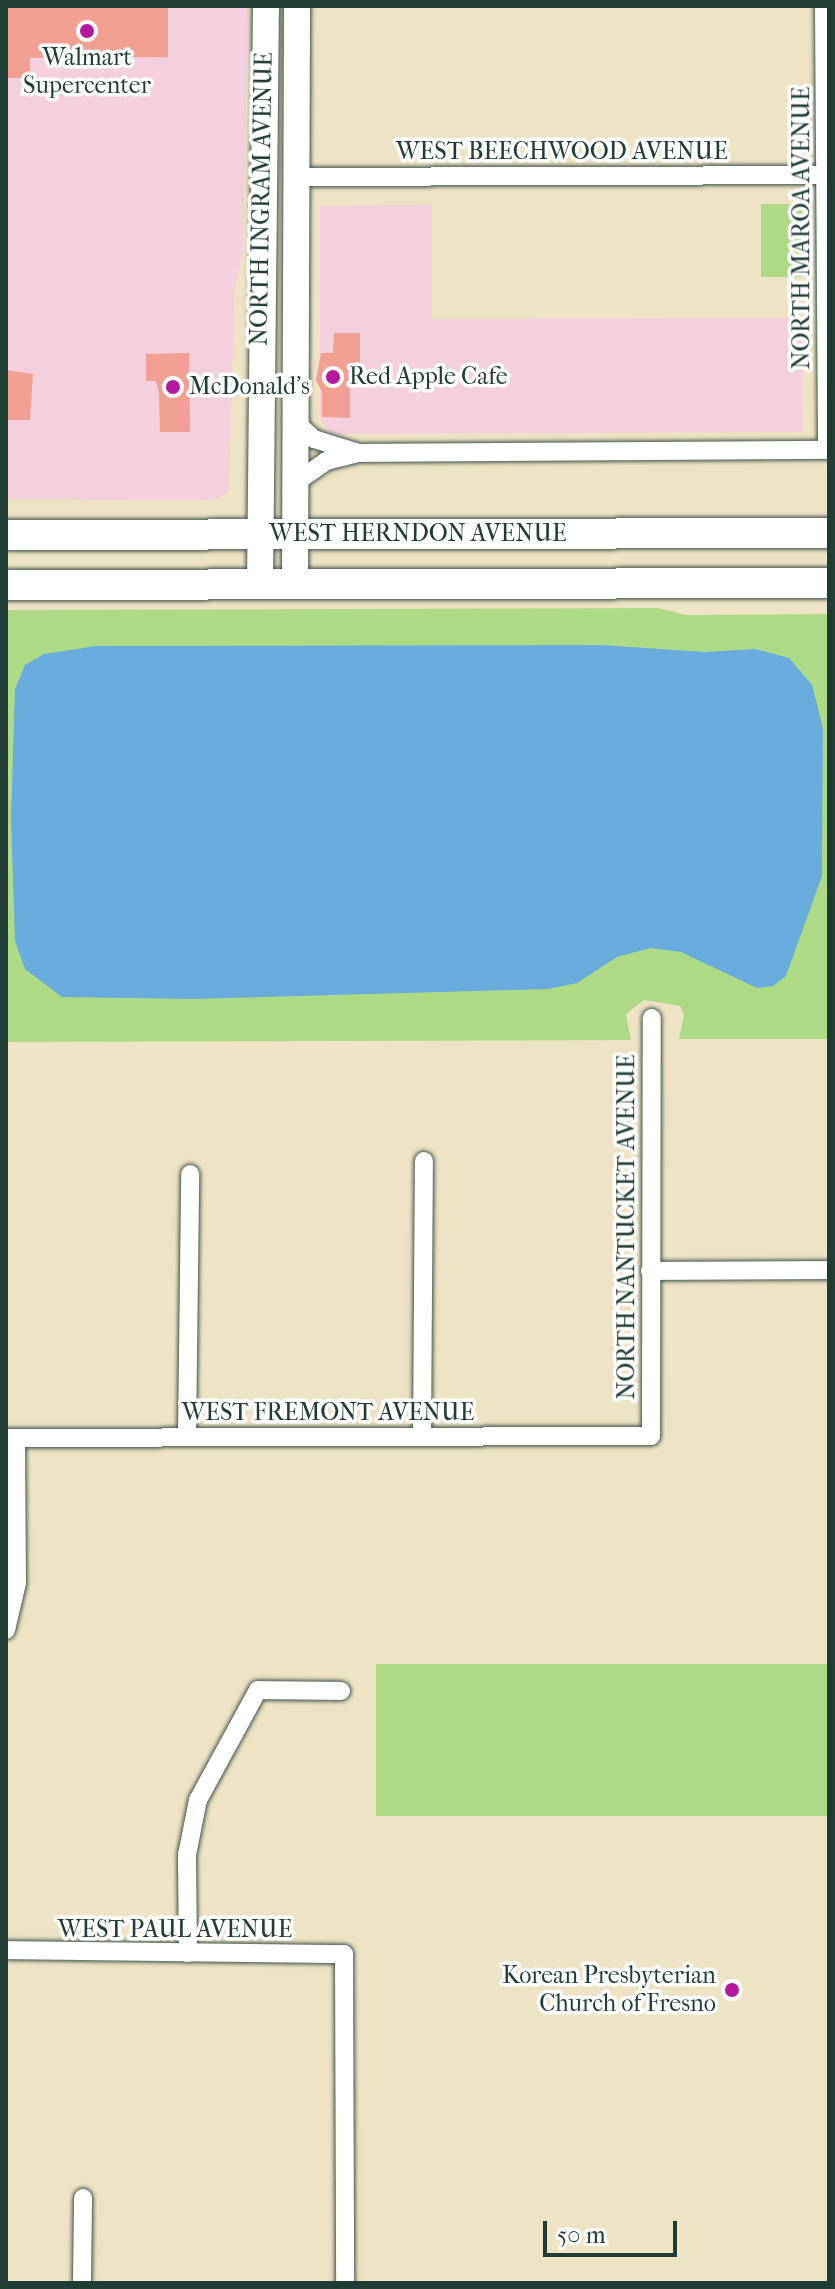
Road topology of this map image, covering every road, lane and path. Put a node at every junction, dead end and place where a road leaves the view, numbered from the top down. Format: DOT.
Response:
graph roads {
  1 [pos="266,6"];
  2 [pos="297,6"];
  3 [pos="824,6"];
  4 [pos="264,119"];
  5 [pos="827,175"];
  6 [pos="295,177"];
  7 [pos="293,288"];
  8 [pos="294,421"];
  9 [pos="828,450"];
  10 [pos="359,453"];
  11 [pos="295,483"];
  12 [pos="829,533"];
  13 [pos="6,535"];
  14 [pos="258,535"];
  15 [pos="294,535"];
  16 [pos="295,583"];
  17 [pos="829,583"];
  18 [pos="260,584"];
  19 [pos="6,585"];
  20 [pos="652,1018"];
  21 [pos="424,1161"];
  22 [pos="190,1174"];
  23 [pos="829,1270"];
  24 [pos="650,1271"];
  25 [pos="422,1436"];
  26 [pos="651,1436"];
  27 [pos="187,1437"];
  28 [pos="11,1438"];
  29 [pos="6,1630"];
  30 [pos="341,1691"];
  31 [pos="6,1950"];
  32 [pos="188,1953"];
  33 [pos="83,2198"];
  34 [pos="82,2283"];
  35 [pos="345,2283"];
  1 -- 4 [label="street, NORTH INGRAM AVENUE"];
  2 -- 6 [label="street, NORTH INGRAM AVENUE"];
  3 -- 5 [label="street, NORTH MAROA AVENUE"];
  4 -- 7 [label="street"];
  4 -- 14 [label="street, NORTH INGRAM AVENUE"];
  5 -- 6 [label="street, WEST BEECHWOOD AVENUE"];
  5 -- 9 [label="street, NORTH MAROA AVENUE"];
  6 -- 7 [label="street, NORTH INGRAM AVENUE"];
  7 -- 8 [label="street, NORTH INGRAM AVENUE"];
  8 -- 10 [label="street"];
  8 -- 11 [label="street, NORTH INGRAM AVENUE"];
  9 -- 10 [label="street"];
  10 -- 11 [label="street"];
  11 -- 15 [label="street, NORTH INGRAM AVENUE"];
  12 -- 15 [label="main road, WEST HERNDON AVENUE"];
  13 -- 14 [label="main road, WEST HERNDON AVENUE"];
  14 -- 15 [label="main road, WEST HERNDON AVENUE"];
  14 -- 18 [label="street, NORTH INGRAM AVENUE"];
  15 -- 16 [label="street, NORTH INGRAM AVENUE"];
  16 -- 17 [label="main road, WEST HERNDON AVENUE"];
  16 -- 18 [label="main road, WEST HERNDON AVENUE"];
  18 -- 19 [label="main road, WEST HERNDON AVENUE"];
  20 -- 24 [label="street, NORTH NANTUCKET AVENUE"];
  21 -- 25 [label="street"];
  22 -- 27 [label="street"];
  23 -- 24 [label="street"];
  24 -- 26 [label="street, NORTH NANTUCKET AVENUE"];
  25 -- 26 [label="street, WEST FREMONT AVENUE"];
  25 -- 27 [label="street, WEST FREMONT AVENUE"];
  27 -- 28 [label="street, WEST FREMONT AVENUE"];
  28 -- 29 [label="street"];
  30 -- 32 [label="street"];
  31 -- 32 [label="street, WEST PAUL AVENUE"];
  32 -- 35 [label="street, WEST PAUL AVENUE"];
  33 -- 34 [label="street"];
}
